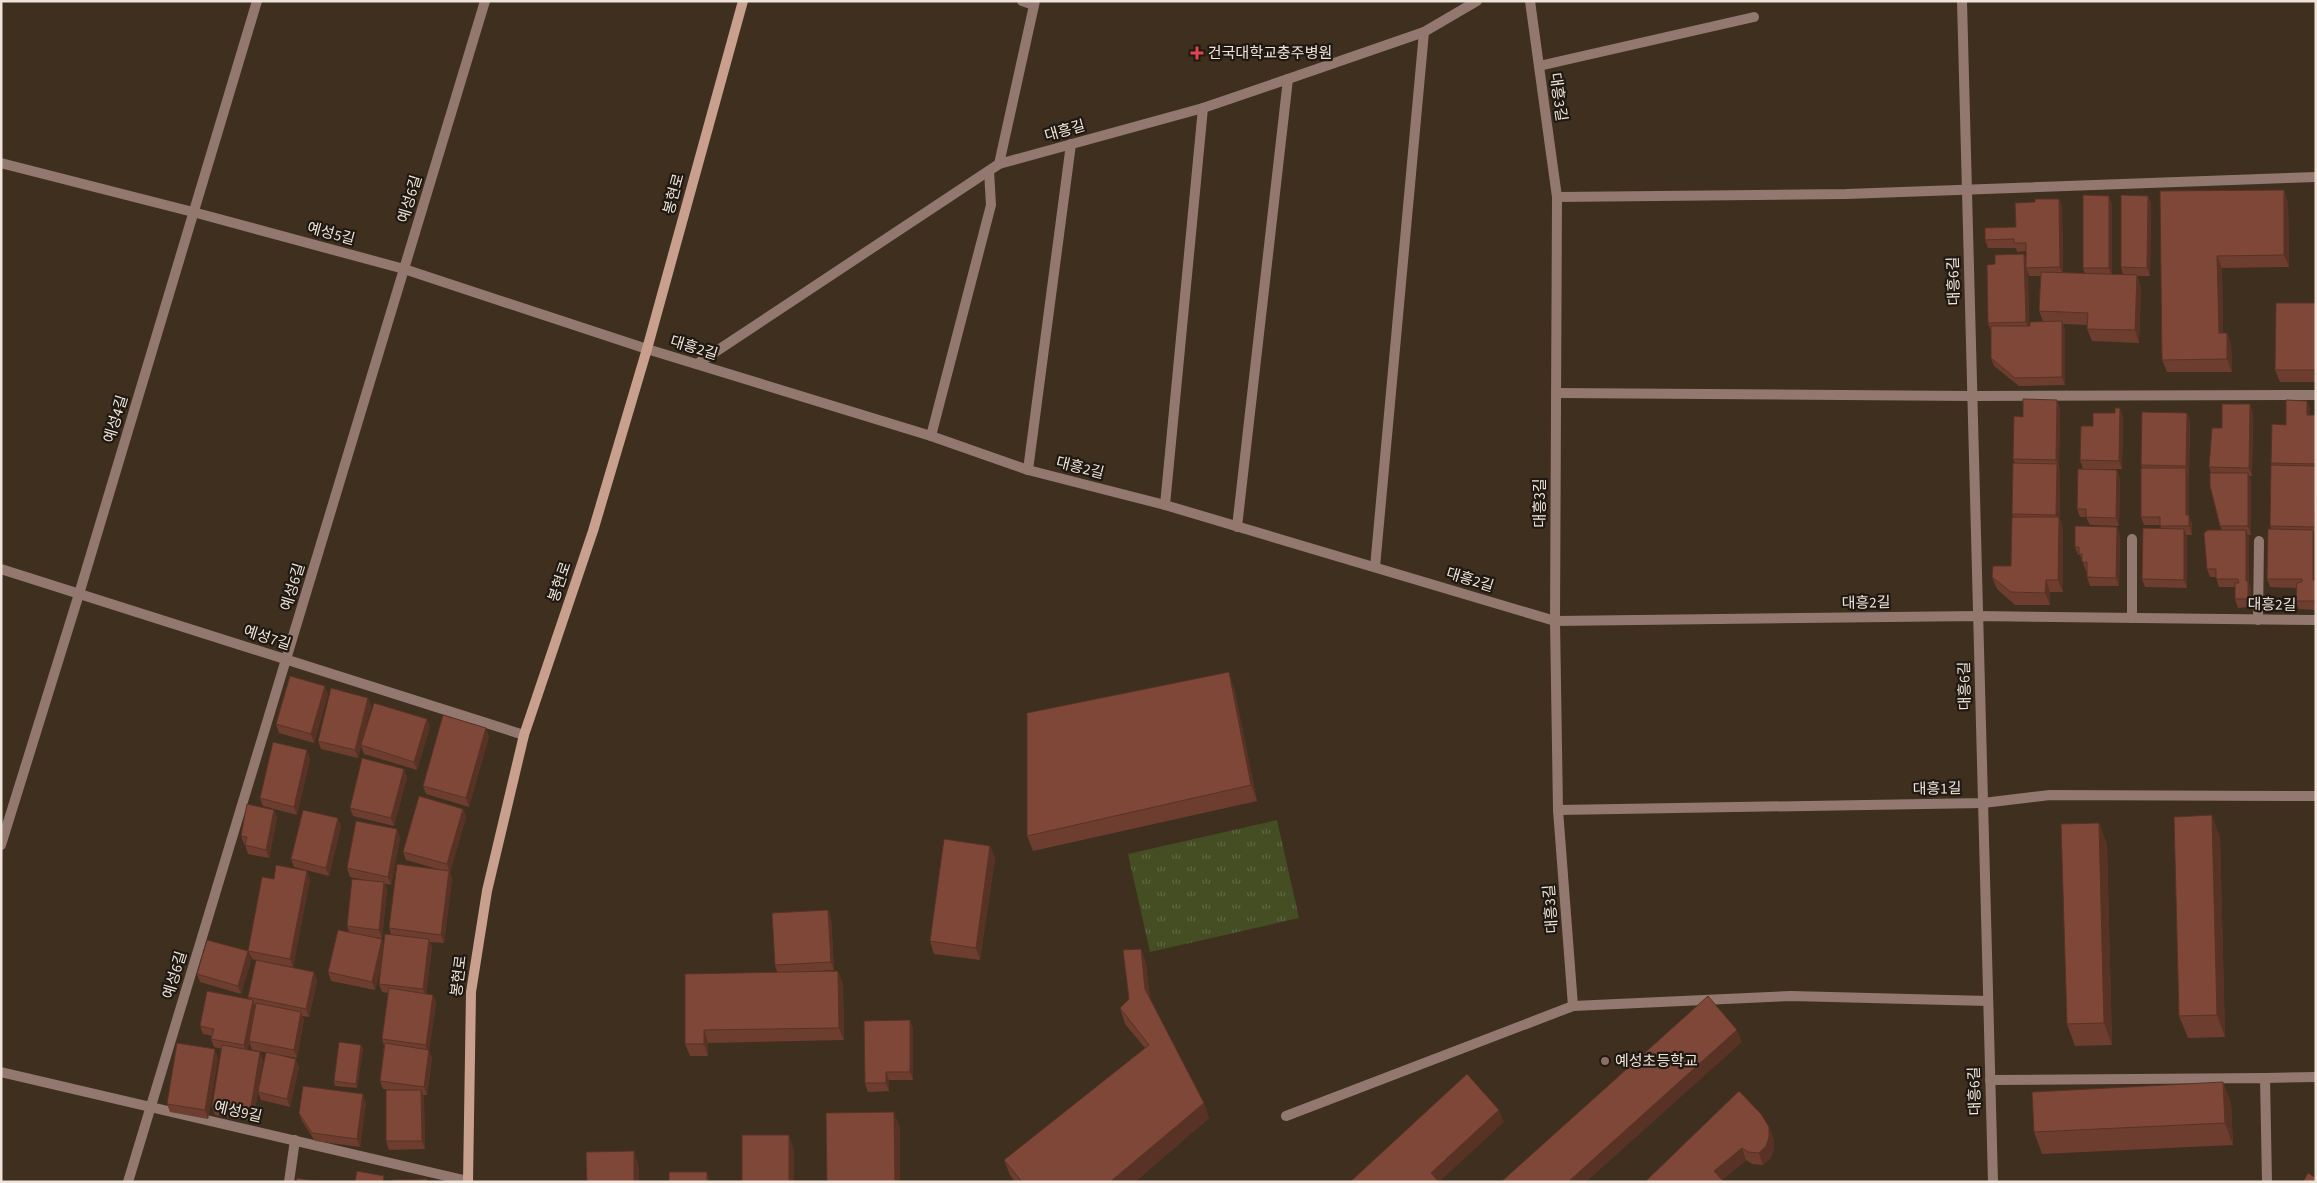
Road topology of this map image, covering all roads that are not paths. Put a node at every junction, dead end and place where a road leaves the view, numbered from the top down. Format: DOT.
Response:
graph roads {
  1 [pos="256,1"];
  2 [pos="486,1"];
  3 [pos="743,1"];
  4 [pos="1022,1"];
  5 [pos="1477,1"];
  6 [pos="1530,1"];
  7 [pos="1962,1"];
  8 [pos="1034,3"];
  9 [pos="1754,17"];
  10 [pos="1424,32"];
  11 [pos="1539,66"];
  12 [pos="1288,79"];
  13 [pos="1203,108"];
  14 [pos="1072,144"];
  15 [pos="1,163"];
  16 [pos="1000,164"];
  17 [pos="989,171"];
  18 [pos="2316,178"];
  19 [pos="1967,190"];
  20 [pos="1557,197"];
  21 [pos="193,212"];
  22 [pos="404,270"];
  23 [pos="648,349"];
  24 [pos="697,364"];
  25 [pos="1556,393"];
  26 [pos="2316,395"];
  27 [pos="1972,396"];
  28 [pos="931,436"];
  29 [pos="1028,470"];
  30 [pos="1165,505"];
  31 [pos="1237,527"];
  32 [pos="2132,539"];
  33 [pos="2259,541"];
  34 [pos="1375,567"];
  35 [pos="1,570"];
  36 [pos="79,594"];
  37 [pos="1978,616"];
  38 [pos="2132,618"];
  39 [pos="2258,620"];
  40 [pos="2316,620"];
  41 [pos="1554,622"];
  42 [pos="286,660"];
  43 [pos="524,735"];
  44 [pos="2316,796"];
  45 [pos="1983,804"];
  46 [pos="1558,810"];
  47 [pos="1,846"];
  48 [pos="1988,1001"];
  49 [pos="1573,1006"];
  50 [pos="1,1072"];
  51 [pos="2316,1077"];
  52 [pos="2265,1078"];
  53 [pos="1990,1080"];
  54 [pos="151,1108"];
  55 [pos="1286,1116"];
  56 [pos="295,1140"];
  57 [pos="468,1181"];
  58 [pos="128,1182"];
  59 [pos="289,1182"];
  60 [pos="1993,1182"];
  61 [pos="2267,1182"];
  1 -- 21 [label="street, 예성4길"];
  2 -- 22 [label="street, 예성6길"];
  3 -- 23 [label="street, 봉현로"];
  4 -- 8 [label="street"];
  5 -- 10 [label="street, 대흥길"];
  6 -- 11 [label="street, 대흥3길"];
  7 -- 19 [label="street, 대흥6길"];
  8 -- 16 [label="street"];
  9 -- 11 [label="street"];
  10 -- 12 [label="street, 대흥길"];
  10 -- 34 [label="street"];
  11 -- 20 [label="street, 대흥3길"];
  12 -- 13 [label="street, 대흥길"];
  12 -- 31 [label="street"];
  13 -- 14 [label="street, 대흥길"];
  13 -- 30 [label="street"];
  14 -- 16 [label="street, 대흥길"];
  14 -- 29 [label="street"];
  15 -- 21 [label="street, 예성5길"];
  16 -- 17 [label="street, 대흥길"];
  17 -- 24 [label="street, 대흥길"];
  17 -- 28 [label="street"];
  18 -- 19 [label="street"];
  19 -- 20 [label="street"];
  19 -- 27 [label="street, 대흥6길"];
  20 -- 25 [label="street, 대흥3길"];
  21 -- 22 [label="street, 예성5길"];
  21 -- 36 [label="street, 예성4길"];
  22 -- 23 [label="street, 예성5길"];
  22 -- 42 [label="street, 예성6길"];
  23 -- 24 [label="street, 대흥2길"];
  23 -- 43 [label="street, 봉현로"];
  24 -- 28 [label="street, 대흥2길"];
  25 -- 27 [label="street"];
  25 -- 41 [label="street, 대흥3길"];
  26 -- 27 [label="street"];
  27 -- 37 [label="street, 대흥6길"];
  28 -- 29 [label="street, 대흥2길"];
  29 -- 30 [label="street, 대흥2길"];
  30 -- 31 [label="street, 대흥2길"];
  31 -- 34 [label="street, 대흥2길"];
  32 -- 38 [label="street"];
  33 -- 39 [label="street"];
  34 -- 41 [label="street, 대흥2길"];
  35 -- 36 [label="street, 예성7길"];
  36 -- 42 [label="street, 예성7길"];
  36 -- 47 [label="street, 예성4길"];
  37 -- 38 [label="street, 대흥2길"];
  37 -- 41 [label="street, 대흥2길"];
  37 -- 45 [label="street, 대흥6길"];
  38 -- 39 [label="street, 대흥2길"];
  39 -- 40 [label="street, 대흥2길"];
  41 -- 46 [label="street, 대흥3길"];
  42 -- 43 [label="street, 예성7길"];
  42 -- 54 [label="street, 예성6길"];
  43 -- 57 [label="street, 봉현로"];
  44 -- 45 [label="street, 대흥1길"];
  45 -- 46 [label="street, 대흥1길"];
  45 -- 48 [label="street, 대흥6길"];
  46 -- 49 [label="street, 대흥3길"];
  48 -- 49 [label="street"];
  48 -- 53 [label="street, 대흥6길"];
  49 -- 55 [label="street"];
  50 -- 54 [label="street, 예성9길"];
  51 -- 52 [label="street"];
  52 -- 53 [label="street"];
  52 -- 61 [label="street"];
  53 -- 60 [label="street, 대흥6길"];
  54 -- 56 [label="street, 예성9길"];
  54 -- 58 [label="street, 예성6길"];
  56 -- 57 [label="street, 예성9길"];
  56 -- 59 [label="street"];
}
